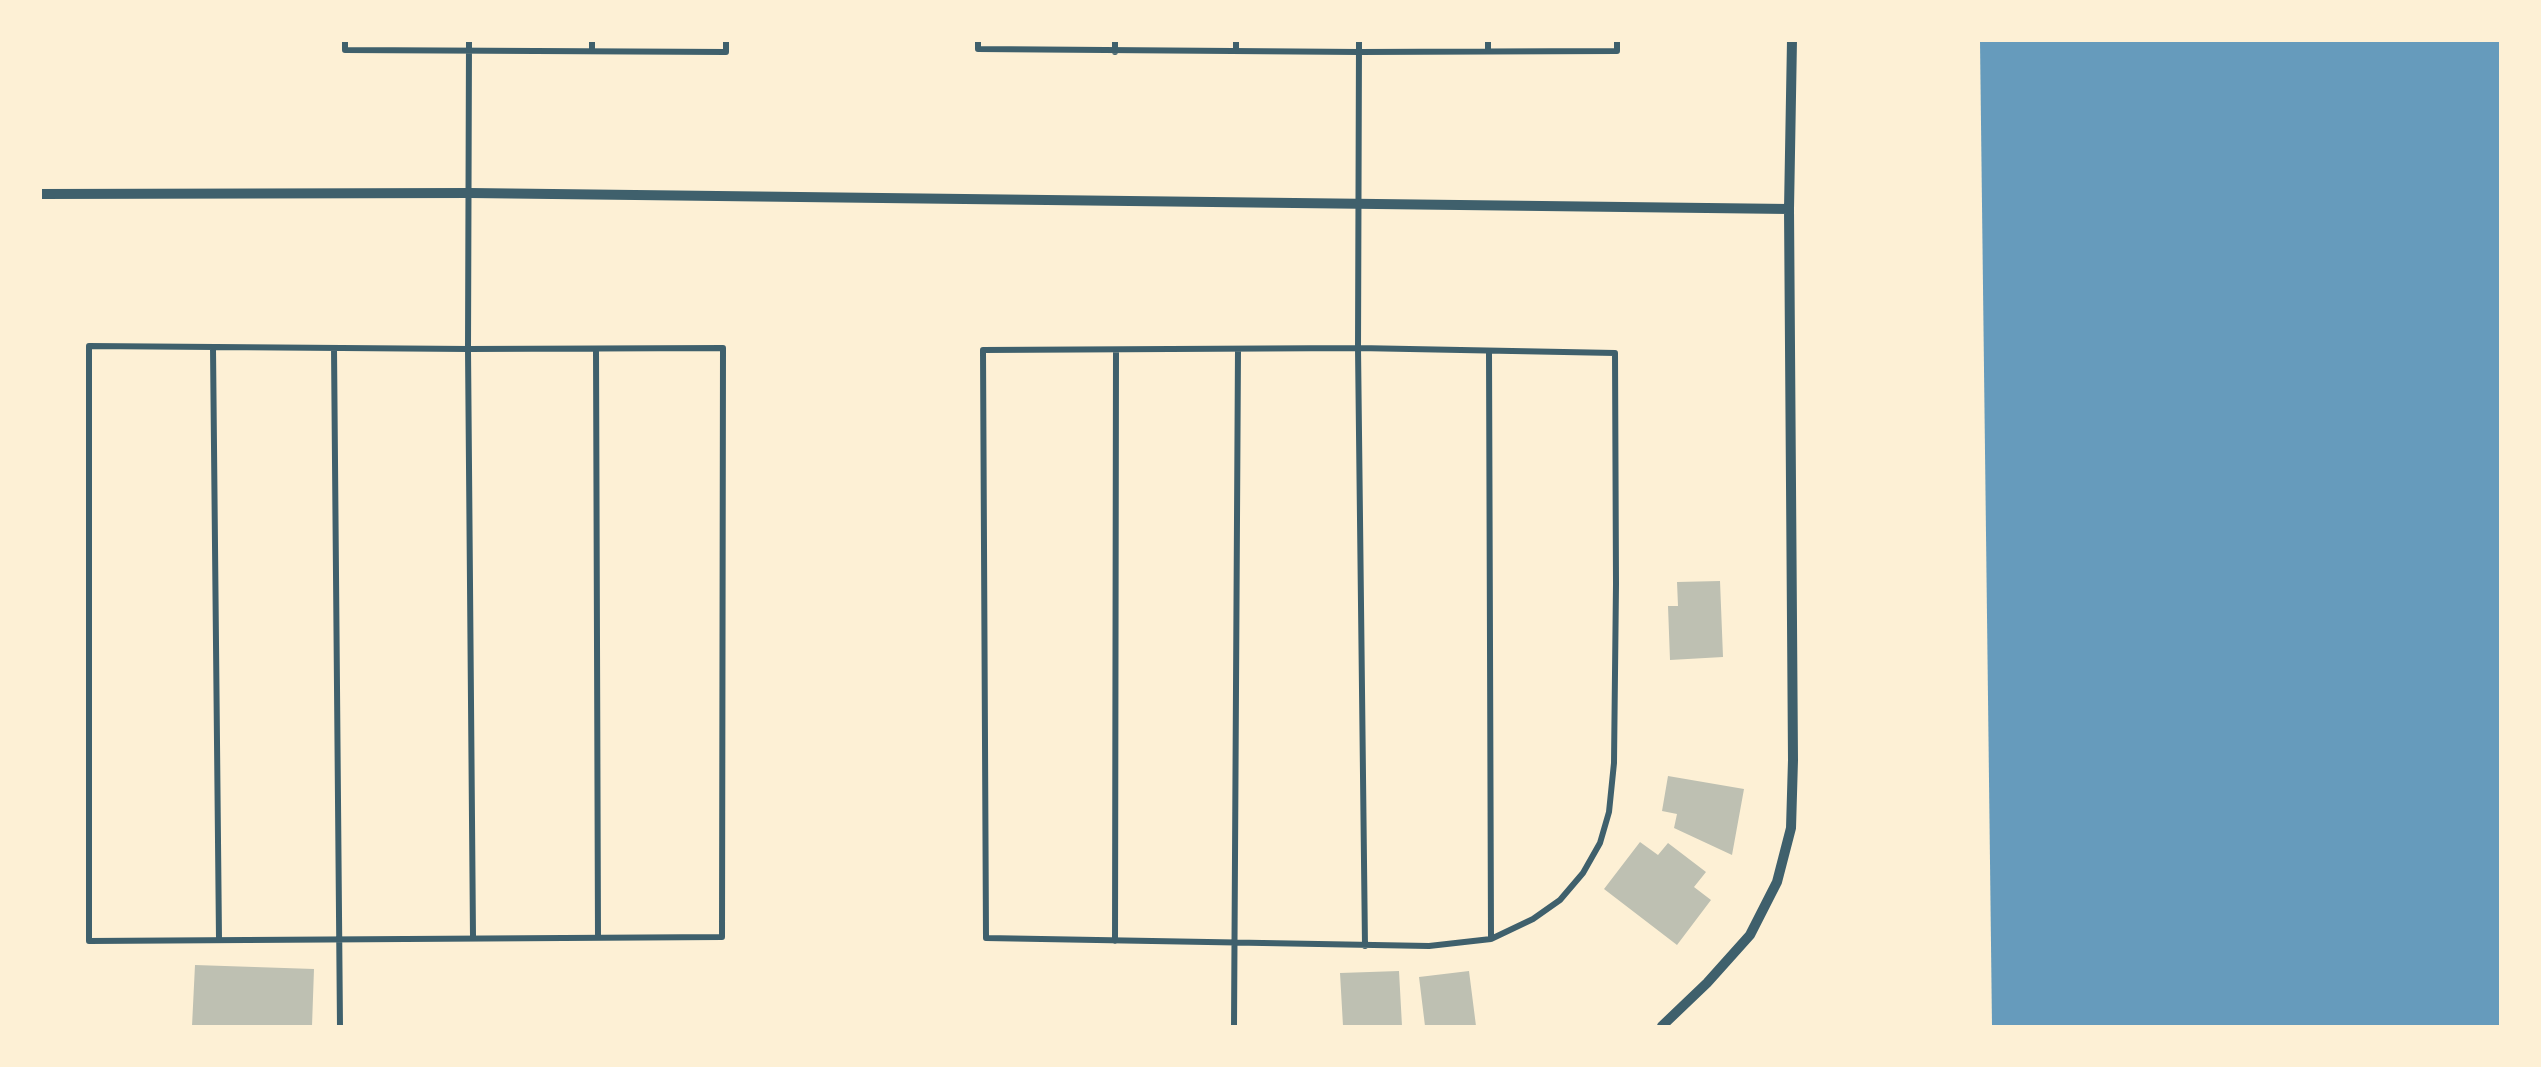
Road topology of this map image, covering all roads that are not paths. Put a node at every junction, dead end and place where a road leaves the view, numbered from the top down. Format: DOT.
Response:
graph roads {
  1 [pos="345,40"];
  2 [pos="469,40"];
  3 [pos="592,40"];
  4 [pos="726,40"];
  5 [pos="978,40"];
  6 [pos="1115,40"];
  7 [pos="1236,40"];
  8 [pos="1359,40"];
  9 [pos="1488,40"];
  10 [pos="1617,40"];
  11 [pos="1792,40"];
  12 [pos="469,50"];
  13 [pos="592,51"];
  14 [pos="1236,51"];
  15 [pos="1488,51"];
  16 [pos="1115,52"];
  17 [pos="1359,52"];
  18 [pos="470,193"];
  19 [pos="40,194"];
  20 [pos="1359,202"];
  21 [pos="1789,209"];
  22 [pos="213,348"];
  23 [pos="334,348"];
  24 [pos="1358,348"];
  25 [pos="468,349"];
  26 [pos="596,349"];
  27 [pos="1238,349"];
  28 [pos="1116,350"];
  29 [pos="1489,352"];
  30 [pos="473,937"];
  31 [pos="339,938"];
  32 [pos="598,938"];
  33 [pos="219,939"];
  34 [pos="1491,939"];
  35 [pos="1115,941"];
  36 [pos="1234,943"];
  37 [pos="1365,946"];
  38 [pos="340,1026"];
  39 [pos="1234,1026"];
  40 [pos="1662,1026"];
  1 -- 12 [label="street"];
  2 -- 12 [label="street"];
  3 -- 13 [label="street"];
  4 -- 13 [label="street"];
  5 -- 16 [label="street"];
  6 -- 16 [label="street"];
  7 -- 14 [label="street"];
  8 -- 17 [label="street"];
  9 -- 15 [label="street"];
  10 -- 15 [label="street"];
  11 -- 21 [label="street"];
  12 -- 13 [label="street"];
  12 -- 18 [label="street"];
  14 -- 16 [label="street"];
  14 -- 17 [label="street"];
  15 -- 17 [label="street"];
  17 -- 20 [label="street"];
  18 -- 19 [label="street"];
  18 -- 20 [label="street"];
  18 -- 25 [label="street"];
  20 -- 21 [label="street"];
  20 -- 24 [label="street"];
  21 -- 40 [label="street"];
  22 -- 23 [label="street"];
  22 -- 33 [label="street"];
  22 -- 33 [label="street"];
  23 -- 25 [label="street"];
  23 -- 31 [label="street"];
  24 -- 27 [label="street"];
  24 -- 29 [label="street"];
  24 -- 37 [label="street"];
  25 -- 26 [label="street"];
  25 -- 30 [label="street"];
  26 -- 32 [label="street"];
  26 -- 32 [label="street"];
  27 -- 28 [label="street"];
  27 -- 36 [label="street"];
  28 -- 35 [label="street"];
  28 -- 35 [label="street"];
  29 -- 34 [label="street"];
  29 -- 34 [label="street"];
  30 -- 31 [label="street"];
  30 -- 32 [label="street"];
  31 -- 33 [label="street"];
  31 -- 38 [label="street"];
  34 -- 37 [label="street"];
  35 -- 36 [label="street"];
  36 -- 37 [label="street"];
  36 -- 39 [label="street"];
}
